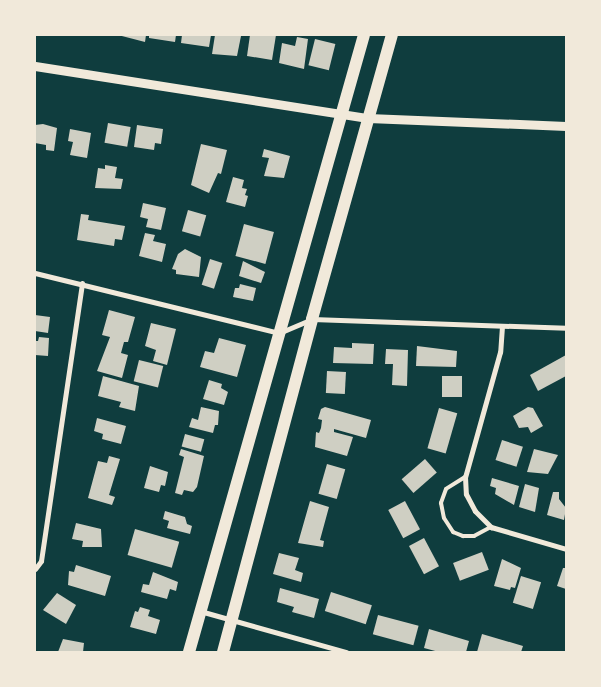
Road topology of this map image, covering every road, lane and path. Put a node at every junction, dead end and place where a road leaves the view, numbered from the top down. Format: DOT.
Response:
graph roads {
  1 [pos="364,35"];
  2 [pos="392,35"];
  3 [pos="35,66"];
  4 [pos="342,112"];
  5 [pos="368,118"];
  6 [pos="566,126"];
  7 [pos="35,273"];
  8 [pos="82,282"];
  9 [pos="312,319"];
  10 [pos="502,326"];
  11 [pos="566,328"];
  12 [pos="279,333"];
  13 [pos="465,477"];
  14 [pos="491,527"];
  15 [pos="566,549"];
  16 [pos="35,569"];
  17 [pos="200,611"];
  18 [pos="232,619"];
  19 [pos="189,652"];
  20 [pos="223,652"];
  21 [pos="346,652"];
  1 -- 4 [label="main road"];
  2 -- 5 [label="main road"];
  3 -- 4 [label="street"];
  4 -- 5 [label="street"];
  4 -- 12 [label="main road"];
  5 -- 6 [label="street"];
  5 -- 9 [label="main road"];
  7 -- 8 [label="street"];
  8 -- 12 [label="street"];
  8 -- 16 [label="street"];
  9 -- 10 [label="street"];
  9 -- 12 [label="street"];
  9 -- 18 [label="main road"];
  10 -- 11 [label="street"];
  10 -- 13 [label="street"];
  12 -- 17 [label="main road"];
  13 -- 14 [label="street"];
  13 -- 14 [label="lane"];
  14 -- 15 [label="street"];
  17 -- 18 [label="street"];
  17 -- 19 [label="main road"];
  18 -- 20 [label="main road"];
  18 -- 21 [label="street"];
}
